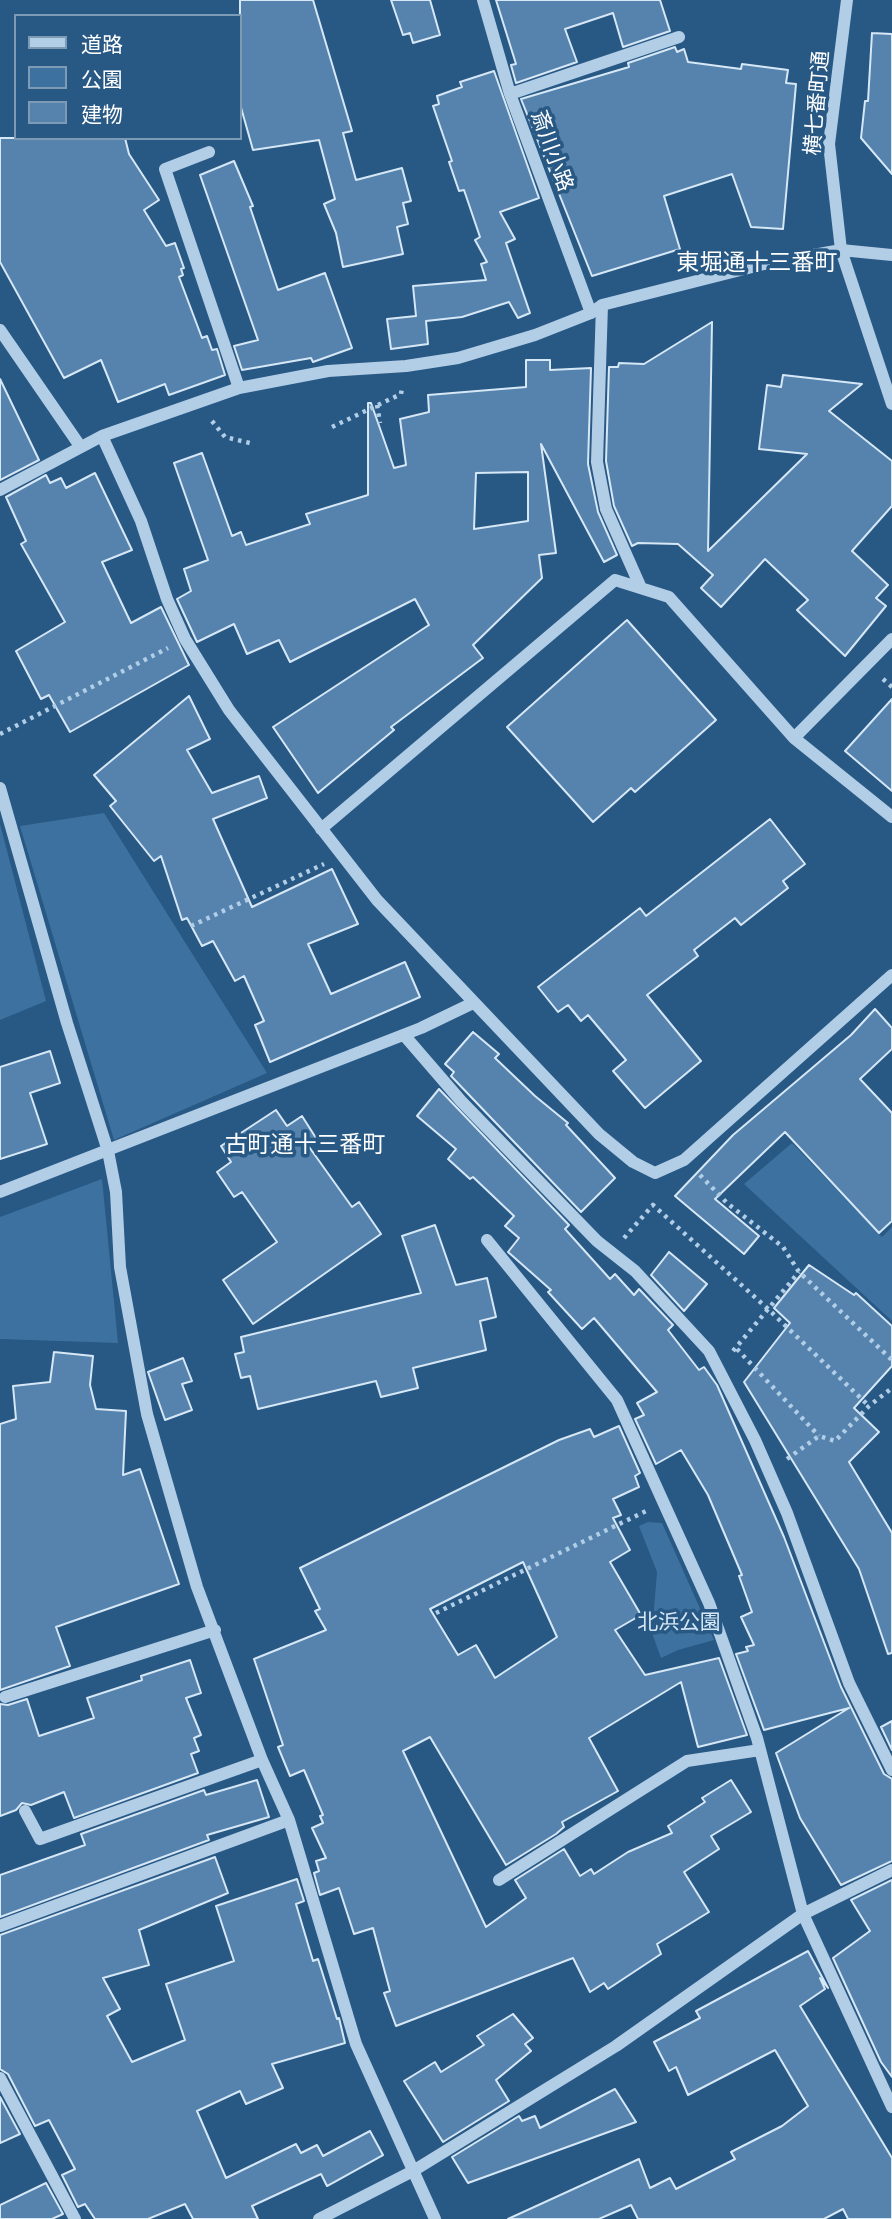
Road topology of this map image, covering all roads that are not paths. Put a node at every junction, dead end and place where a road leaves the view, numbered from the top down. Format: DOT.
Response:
graph roads {
  1 [pos="483,0"];
  2 [pos="847,0"];
  3 [pos="679,37"];
  4 [pos="510,94"];
  5 [pos="209,152"];
  6 [pos="841,250"];
  7 [pos="892,255"];
  8 [pos="603,304"];
  9 [pos="591,313"];
  10 [pos="0,330"];
  11 [pos="239,388"];
  12 [pos="892,404"];
  13 [pos="102,436"];
  14 [pos="80,446"];
  15 [pos="0,490"];
  16 [pos="641,588"];
  17 [pos="892,639"];
  18 [pos="794,738"];
  19 [pos="0,788"];
  20 [pos="892,817"];
  21 [pos="321,829"];
  22 [pos="892,975"];
  23 [pos="473,1003"];
  24 [pos="404,1035"];
  25 [pos="108,1152"];
  26 [pos="0,1192"];
  27 [pos="487,1240"];
  28 [pos="215,1630"];
  29 [pos="5,1697"];
  30 [pos="760,1750"];
  31 [pos="262,1760"];
  32 [pos="892,1769"];
  33 [pos="25,1811"];
  34 [pos="289,1820"];
  35 [pos="892,1870"];
  36 [pos="499,1880"];
  37 [pos="803,1914"];
  38 [pos="0,1926"];
  39 [pos="0,2078"];
  40 [pos="892,2107"];
  41 [pos="413,2171"];
  42 [pos="75,2219"];
  43 [pos="318,2219"];
  44 [pos="435,2219"];
  1 -- 4 [label="street, 斎川小路"];
  2 -- 6 [label="street, 横七番町通"];
  3 -- 4 [label="street"];
  4 -- 9 [label="street, 斎川小路"];
  5 -- 11 [label="street"];
  6 -- 7 [label="street"];
  6 -- 8 [label="street"];
  6 -- 12 [label="street, 横七番町通"];
  8 -- 9 [label="street"];
  8 -- 16 [label="street"];
  9 -- 11 [label="street"];
  10 -- 14 [label="street"];
  11 -- 13 [label="street"];
  13 -- 14 [label="street"];
  13 -- 21 [label="street"];
  14 -- 15 [label="street"];
  16 -- 18 [label="street"];
  16 -- 21 [label="street"];
  17 -- 18 [label="street"];
  18 -- 20 [label="street"];
  19 -- 25 [label="street"];
  21 -- 23 [label="street"];
  22 -- 23 [label="street"];
  23 -- 24 [label="street"];
  24 -- 25 [label="street"];
  24 -- 32 [label="street"];
  25 -- 26 [label="street"];
  25 -- 28 [label="street"];
  27 -- 30 [label="street"];
  28 -- 29 [label="street"];
  28 -- 31 [label="street"];
  30 -- 36 [label="street"];
  30 -- 37 [label="street"];
  31 -- 33 [label="street"];
  31 -- 34 [label="street"];
  34 -- 38 [label="street"];
  34 -- 41 [label="street"];
  35 -- 37 [label="street"];
  37 -- 40 [label="street"];
  37 -- 41 [label="street"];
  39 -- 42 [label="street"];
  41 -- 43 [label="street"];
  41 -- 44 [label="street"];
}
